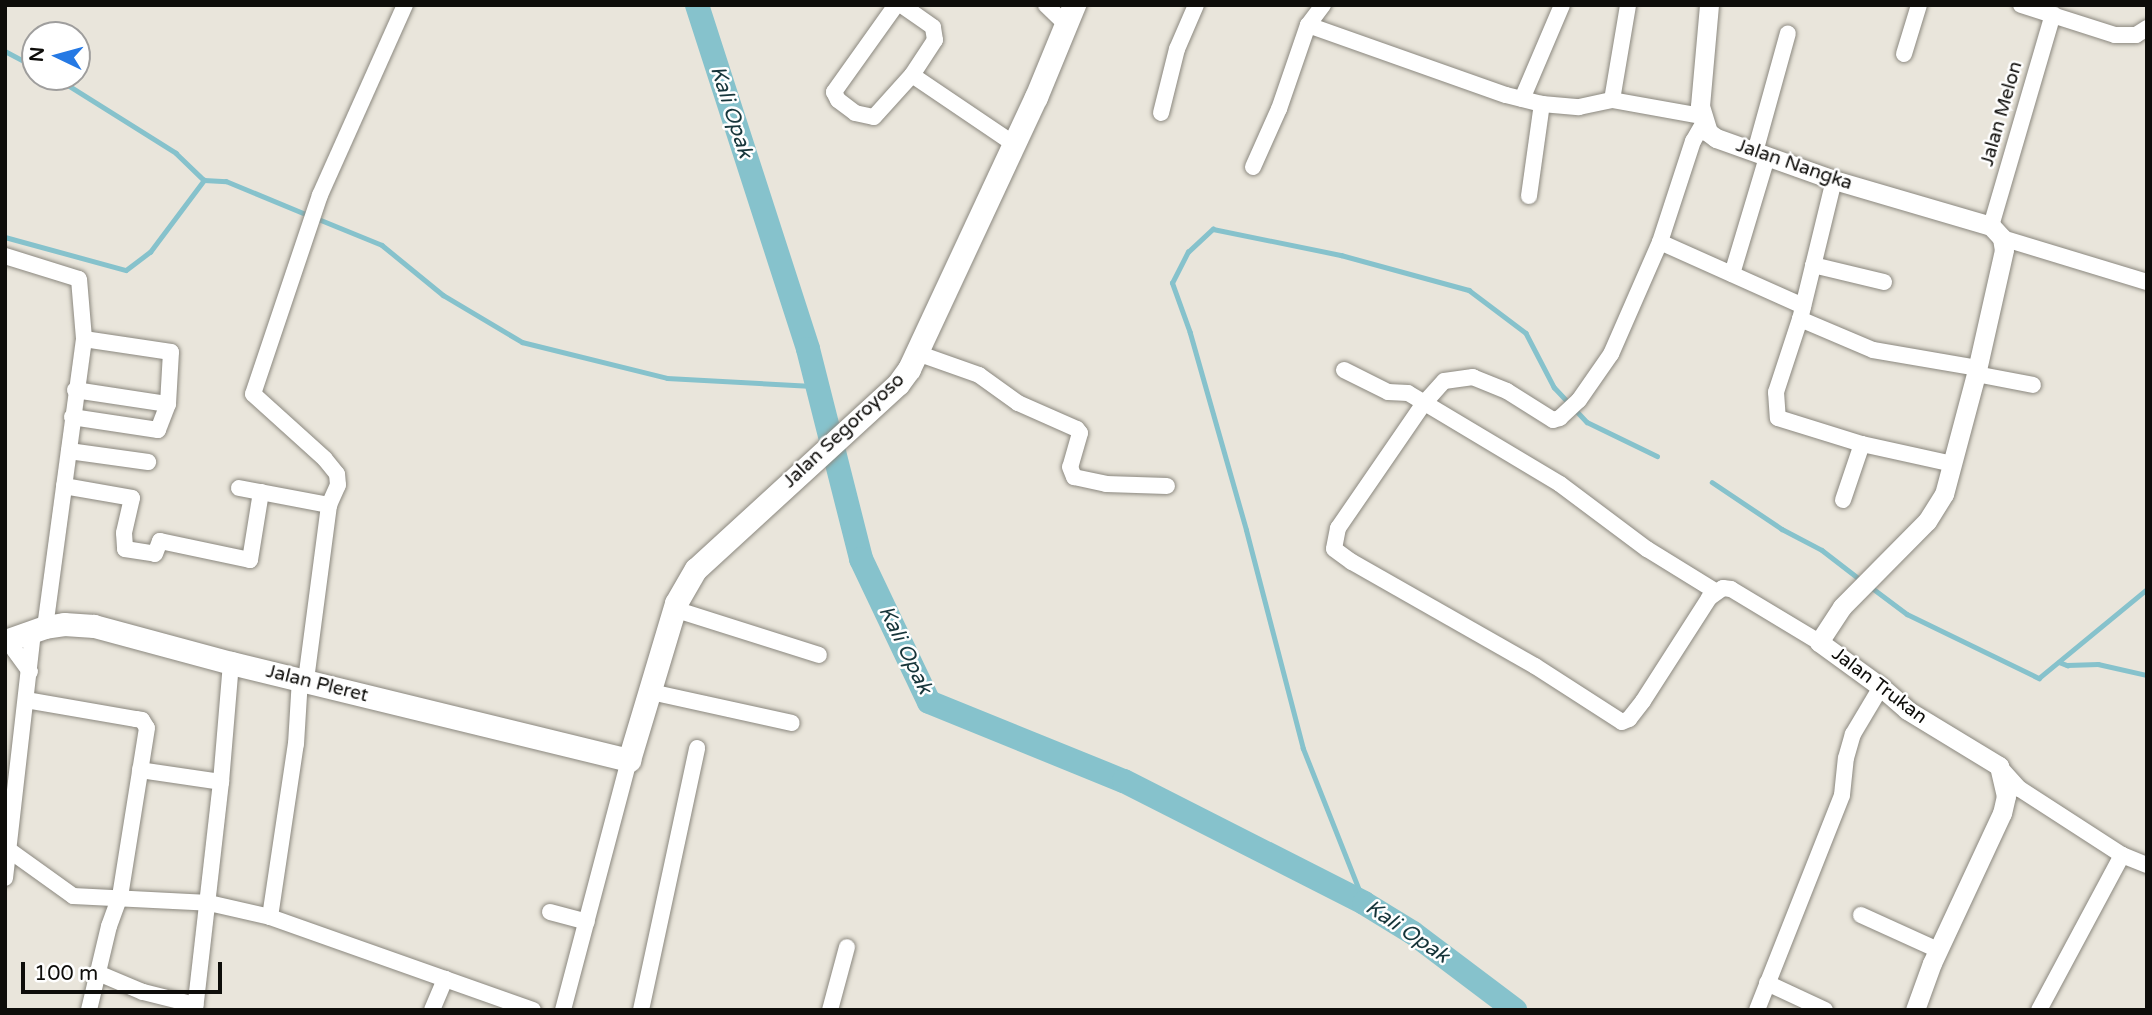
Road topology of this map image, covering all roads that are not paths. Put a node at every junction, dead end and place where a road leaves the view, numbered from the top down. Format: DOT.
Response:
graph roads {
  1 [pos="405,5"];
  2 [pos="899,5"];
  3 [pos="1046,5"];
  4 [pos="1196,5"];
  5 [pos="1323,5"];
  6 [pos="1562,5"];
  7 [pos="1628,5"];
  8 [pos="1709,5"];
  9 [pos="1919,5"];
  10 [pos="2021,5"];
  11 [pos="2053,14"];
  12 [pos="1070,15"];
  13 [pos="1308,25"];
  14 [pos="1788,33"];
  15 [pos="2143,34"];
  16 [pos="1904,54"];
  17 [pos="912,75"];
  18 [pos="1522,99"];
  19 [pos="1612,100"];
  20 [pos="1542,104"];
  21 [pos="1161,113"];
  22 [pos="1702,120"];
  23 [pos="1014,145"];
  24 [pos="1761,155"];
  25 [pos="1253,167"];
  26 [pos="1834,180"];
  27 [pos="1529,196"];
  28 [pos="1996,232"];
  29 [pos="1660,242"];
  30 [pos="5,257"];
  31 [pos="1813,265"];
  32 [pos="1732,274"];
  33 [pos="1884,282"];
  34 [pos="2147,282"];
  35 [pos="1801,313"];
  36 [pos="84,339"];
  37 [pos="917,353"];
  38 [pos="1344,370"];
  39 [pos="1977,371"];
  40 [pos="2033,385"];
  41 [pos="75,390"];
  42 [pos="1424,403"];
  43 [pos="168,404"];
  44 [pos="72,417"];
  45 [pos="1862,444"];
  46 [pos="69,452"];
  47 [pos="148,461"];
  48 [pos="1953,464"];
  49 [pos="64,486"];
  50 [pos="1167,486"];
  51 [pos="239,488"];
  52 [pos="261,492"];
  53 [pos="1843,499"];
  54 [pos="329,505"];
  55 [pos="1714,591"];
  56 [pos="674,609"];
  57 [pos="39,629"];
  58 [pos="6,640"];
  59 [pos="1819,642"];
  60 [pos="819,655"];
  61 [pos="231,663"];
  62 [pos="30,672"];
  63 [pos="303,680"];
  64 [pos="1881,687"];
  65 [pos="651,692"];
  66 [pos="26,700"];
  67 [pos="792,723"];
  68 [pos="697,748"];
  69 [pos="629,760"];
  70 [pos="1999,766"];
  71 [pos="141,770"];
  72 [pos="221,782"];
  73 [pos="9,850"];
  74 [pos="2122,855"];
  75 [pos="2147,865"];
  76 [pos="5,878"];
  77 [pos="120,896"];
  78 [pos="209,903"];
  79 [pos="550,912"];
  80 [pos="1861,915"];
  81 [pos="270,918"];
  82 [pos="587,922"];
  83 [pos="847,947"];
  84 [pos="1938,950"];
  85 [pos="98,972"];
  86 [pos="445,979"];
  87 [pos="1767,983"];
  88 [pos="195,1008"];
  89 [pos="1920,1008"];
  90 [pos="89,1010"];
  91 [pos="432,1010"];
  92 [pos="533,1010"];
  93 [pos="563,1010"];
  94 [pos="641,1010"];
  95 [pos="830,1010"];
  96 [pos="1757,1010"];
  97 [pos="1825,1010"];
  98 [pos="2039,1010"];
  1 -- 54 [label="street"];
  2 -- 17 [label="street"];
  2 -- 17 [label="street"];
  3 -- 12 [label="street"];
  4 -- 21 [label="street"];
  5 -- 13 [label="street"];
  6 -- 18 [label="street"];
  7 -- 19 [label="street"];
  8 -- 22 [label="street"];
  9 -- 16 [label="street"];
  10 -- 11 [label="street"];
  11 -- 15 [label="street"];
  11 -- 28 [label="street, Jalan Melon"];
  12 -- 23 [label="main road, Jalan Segoroyoso"];
  13 -- 18 [label="street"];
  13 -- 25 [label="street"];
  14 -- 24 [label="street"];
  17 -- 23 [label="street"];
  18 -- 20 [label="street"];
  19 -- 20 [label="street"];
  19 -- 22 [label="street"];
  20 -- 27 [label="street"];
  22 -- 24 [label="street, Jalan Nangka"];
  22 -- 29 [label="street"];
  23 -- 37 [label="main road, Jalan Segoroyoso"];
  24 -- 26 [label="street, Jalan Nangka"];
  24 -- 32 [label="street"];
  26 -- 28 [label="street, Jalan Nangka"];
  26 -- 31 [label="street"];
  28 -- 34 [label="street"];
  28 -- 39 [label="street, Jalan Trukan"];
  29 -- 32 [label="street"];
  29 -- 42 [label="street"];
  30 -- 36 [label="street"];
  31 -- 33 [label="street"];
  31 -- 35 [label="street"];
  32 -- 35 [label="street"];
  35 -- 39 [label="street"];
  35 -- 45 [label="street"];
  36 -- 41 [label="street"];
  36 -- 43 [label="street"];
  37 -- 50 [label="street"];
  37 -- 56 [label="main road, Jalan Segoroyoso"];
  38 -- 42 [label="street"];
  39 -- 40 [label="street"];
  39 -- 48 [label="street, Jalan Trukan"];
  41 -- 43 [label="street"];
  41 -- 44 [label="street"];
  42 -- 55 [label="street"];
  42 -- 55 [label="street"];
  43 -- 44 [label="street"];
  44 -- 46 [label="street"];
  45 -- 48 [label="street"];
  45 -- 53 [label="street"];
  46 -- 47 [label="street"];
  46 -- 49 [label="street"];
  48 -- 59 [label="street, Jalan Trukan"];
  49 -- 52 [label="street"];
  49 -- 57 [label="street"];
  51 -- 52 [label="street"];
  52 -- 54 [label="street"];
  54 -- 63 [label="street"];
  55 -- 59 [label="street"];
  56 -- 60 [label="street"];
  56 -- 65 [label="main road, Jalan Segoroyoso"];
  57 -- 58 [label="main road, Jalan Pleret"];
  57 -- 61 [label="main road, Jalan Pleret"];
  57 -- 62 [label="street"];
  58 -- 62 [label="street"];
  59 -- 64 [label="street, Jalan Trukan"];
  61 -- 63 [label="main road, Jalan Pleret"];
  61 -- 72 [label="street"];
  62 -- 66 [label="street"];
  63 -- 69 [label="main road, Jalan Pleret"];
  63 -- 81 [label="street"];
  64 -- 70 [label="street, Jalan Trukan"];
  64 -- 87 [label="street"];
  65 -- 67 [label="street"];
  65 -- 69 [label="main road, Jalan Segoroyoso"];
  66 -- 71 [label="street"];
  66 -- 73 [label="street"];
  68 -- 94 [label="street"];
  69 -- 82 [label="street"];
  70 -- 74 [label="street"];
  70 -- 84 [label="street"];
  71 -- 72 [label="street"];
  71 -- 77 [label="street"];
  72 -- 78 [label="street"];
  73 -- 76 [label="street"];
  73 -- 77 [label="street"];
  74 -- 75 [label="street"];
  74 -- 98 [label="street"];
  77 -- 78 [label="street"];
  77 -- 85 [label="street"];
  78 -- 81 [label="street"];
  78 -- 88 [label="street"];
  79 -- 82 [label="street"];
  80 -- 84 [label="street"];
  81 -- 86 [label="street"];
  82 -- 93 [label="street"];
  83 -- 95 [label="street"];
  84 -- 89 [label="street"];
  85 -- 88 [label="street"];
  85 -- 90 [label="street"];
  86 -- 91 [label="street"];
  86 -- 92 [label="street"];
  87 -- 96 [label="street"];
  87 -- 97 [label="street"];
}
